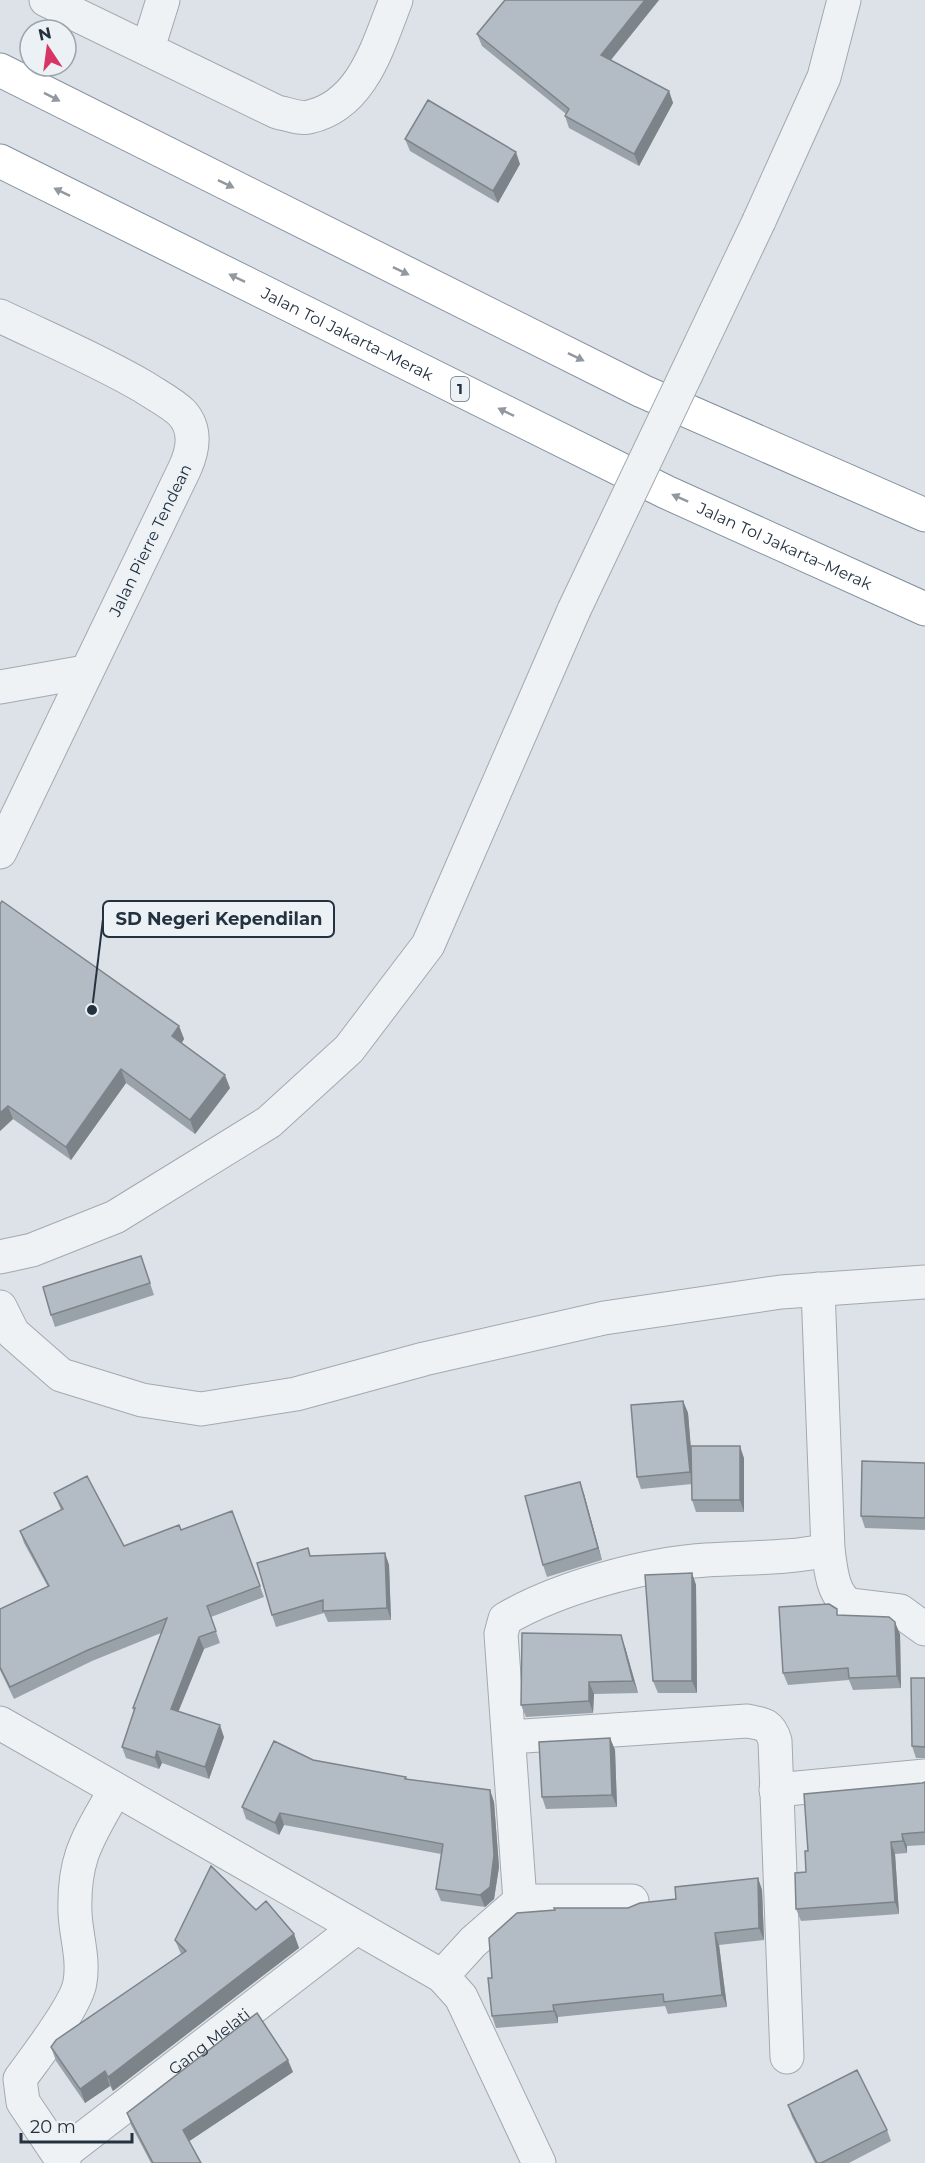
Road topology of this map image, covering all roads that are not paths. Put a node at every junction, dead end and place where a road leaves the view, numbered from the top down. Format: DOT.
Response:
graph roads {
  1 [pos="46,0"];
  2 [pos="163,0"];
  3 [pos="396,0"];
  4 [pos="844,0"];
  5 [pos="148,48"];
  6 [pos="0,70"];
  7 [pos="0,160"];
  8 [pos="0,316"];
  9 [pos="925,515"];
  10 [pos="925,609"];
  11 [pos="85,672"];
  12 [pos="0,687"];
  13 [pos="2,842"];
  14 [pos="0,1257"];
  15 [pos="925,1282"];
  16 [pos="818,1289"];
  17 [pos="0,1306"];
  18 [pos="828,1551"];
  19 [pos="925,1629"];
  20 [pos="0,1723"];
  21 [pos="510,1737"];
  22 [pos="925,1776"];
  23 [pos="115,1790"];
  24 [pos="776,1790"];
  25 [pos="520,1901"];
  26 [pos="632,1901"];
  27 [pos="356,1928"];
  28 [pos="442,1976"];
  29 [pos="787,2057"];
  30 [pos="62,2159"];
  31 [pos="539,2163"];
  1 -- 5 [label="street"];
  2 -- 5 [label="street"];
  3 -- 5 [label="street"];
  4 -- 14 [label="street, bridge"];
  6 -- 9 [label="highway, one-way"];
  10 -- 7 [label="highway, Jalan Tol Jakarta–Merak / 1, one-way"];
  8 -- 11 [label="street, Jalan Pierre Tendean"];
  11 -- 12 [label="street"];
  11 -- 13 [label="street, Jalan Pierre Tendean"];
  15 -- 16 [label="street"];
  16 -- 17 [label="street"];
  16 -- 18 [label="street"];
  18 -- 19 [label="street"];
  18 -- 21 [label="street"];
  20 -- 23 [label="street"];
  21 -- 24 [label="street"];
  21 -- 25 [label="street"];
  22 -- 24 [label="street"];
  23 -- 27 [label="street"];
  23 -- 30 [label="street"];
  24 -- 29 [label="street"];
  25 -- 26 [label="street"];
  25 -- 28 [label="street"];
  27 -- 28 [label="street"];
  27 -- 30 [label="street, Gang Melati"];
  28 -- 31 [label="street"];
}
